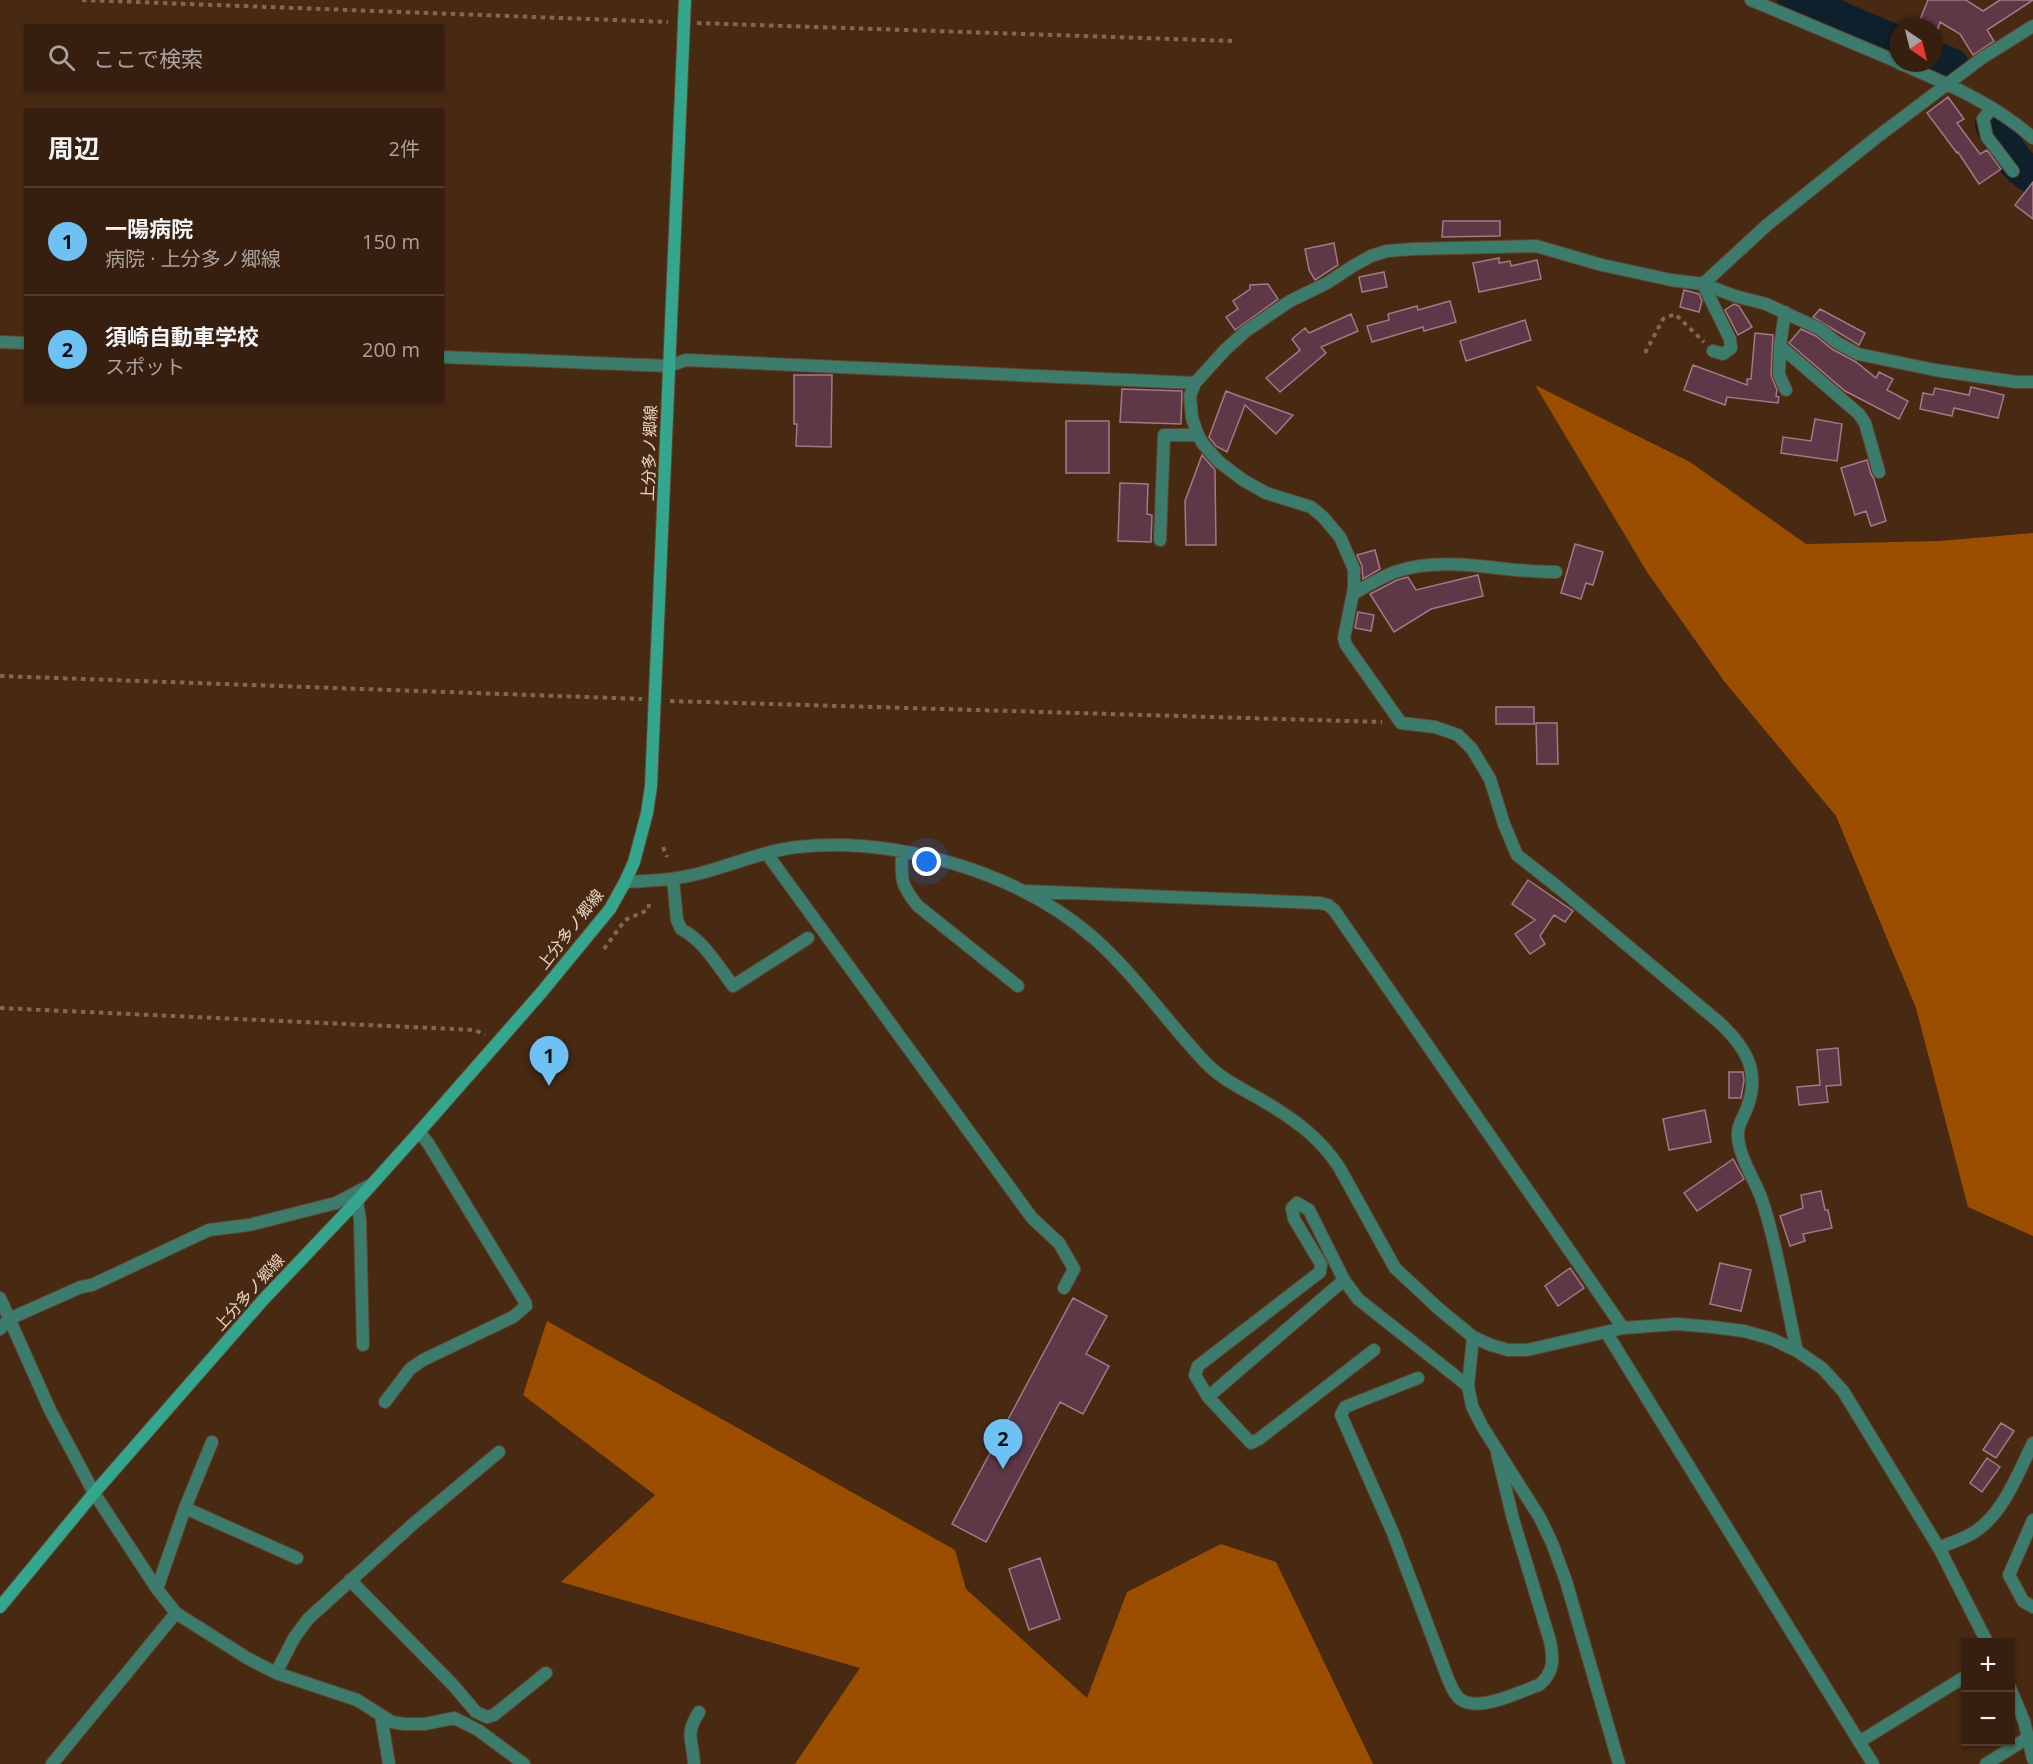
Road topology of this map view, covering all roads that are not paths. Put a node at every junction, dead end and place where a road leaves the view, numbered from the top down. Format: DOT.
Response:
graph roads {
  1 [pos="685,0"];
  2 [pos="1751,0"];
  3 [pos="2033,26"];
  4 [pos="1889,59"];
  5 [pos="1921,72"];
  6 [pos="1947,83"];
  7 [pos="1992,108"];
  8 [pos="2033,138"];
  9 [pos="2013,171"];
  10 [pos="1703,284"];
  11 [pos="1785,312"];
  12 [pos="0,342"];
  13 [pos="24,343"];
  14 [pos="1780,346"];
  15 [pos="1713,351"];
  16 [pos="444,357"];
  17 [pos="669,366"];
  18 [pos="1196,382"];
  19 [pos="2033,382"];
  20 [pos="1786,390"];
  21 [pos="1198,435"];
  22 [pos="1879,472"];
  23 [pos="1160,540"];
  24 [pos="1556,572"];
  25 [pos="1353,594"];
  26 [pos="902,852"];
  27 [pos="767,854"];
  28 [pos="674,879"];
  29 [pos="625,882"];
  30 [pos="1022,891"];
  31 [pos="808,938"];
  32 [pos="1018,986"];
  33 [pos="419,1132"];
  34 [pos="374,1183"];
  35 [pos="357,1201"];
  36 [pos="1344,1280"];
  37 [pos="1064,1288"];
  38 [pos="0,1298"];
  39 [pos="9,1319"];
  40 [pos="1623,1328"];
  41 [pos="0,1329"];
  42 [pos="1606,1332"];
  43 [pos="1473,1337"];
  44 [pos="363,1345"];
  45 [pos="1374,1350"];
  46 [pos="1797,1351"];
  47 [pos="1418,1378"];
  48 [pos="1468,1386"];
  49 [pos="1208,1397"];
  50 [pos="385,1402"];
  51 [pos="212,1442"];
  52 [pos="2033,1443"];
  53 [pos="499,1452"];
  54 [pos="1497,1453"];
  55 [pos="94,1493"];
  56 [pos="185,1508"];
  57 [pos="2033,1520"];
  58 [pos="1939,1548"];
  59 [pos="297,1558"];
  60 [pos="350,1580"];
  61 [pos="157,1589"];
  62 [pos="0,1607"];
  63 [pos="2033,1607"];
  64 [pos="176,1613"];
  65 [pos="1985,1638"];
  66 [pos="276,1673"];
  67 [pos="546,1673"];
  68 [pos="1961,1678"];
  69 [pos="2012,1692"];
  70 [pos="476,1712"];
  71 [pos="699,1712"];
  72 [pos="381,1716"];
  73 [pos="470,1726"];
  74 [pos="2029,1737"];
  75 [pos="1859,1742"];
  76 [pos="2033,1760"];
  77 [pos="52,1764"];
  78 [pos="389,1764"];
  79 [pos="524,1764"];
  80 [pos="694,1764"];
  81 [pos="1619,1764"];
  82 [pos="1873,1764"];
  83 [pos="1986,1764"];
  1 -- 17 [label="main road, 上分多ノ郷線"];
  2 -- 4 [label="street"];
  3 -- 6 [label="street"];
  5 -- 6 [label="street"];
  6 -- 7 [label="street"];
  6 -- 10 [label="street"];
  7 -- 8 [label="street"];
  7 -- 9 [label="street"];
  10 -- 11 [label="street"];
  10 -- 15 [label="street"];
  10 -- 18 [label="street"];
  11 -- 14 [label="street"];
  11 -- 19 [label="street"];
  12 -- 13 [label="street"];
  14 -- 20 [label="street"];
  14 -- 22 [label="street"];
  16 -- 17 [label="street"];
  17 -- 18 [label="street"];
  17 -- 29 [label="main road, 上分多ノ郷線"];
  18 -- 21 [label="street"];
  21 -- 23 [label="street"];
  21 -- 25 [label="street"];
  24 -- 25 [label="street"];
  25 -- 46 [label="street"];
  26 -- 27 [label="street"];
  26 -- 30 [label="street"];
  26 -- 32 [label="street"];
  27 -- 28 [label="street"];
  27 -- 37 [label="street"];
  28 -- 29 [label="street"];
  28 -- 31 [label="street"];
  29 -- 33 [label="main road, 上分多ノ郷線"];
  30 -- 40 [label="street"];
  30 -- 43 [label="street"];
  33 -- 34 [label="main road, 上分多ノ郷線"];
  33 -- 50 [label="street"];
  34 -- 35 [label="main road, 上分多ノ郷線"];
  34 -- 39 [label="street"];
  35 -- 44 [label="street"];
  35 -- 55 [label="main road, 上分多ノ郷線"];
  36 -- 48 [label="street"];
  36 -- 49 [label="street"];
  36 -- 49 [label="street"];
  38 -- 39 [label="street"];
  39 -- 41 [label="street"];
  39 -- 55 [label="street"];
  40 -- 42 [label="street"];
  40 -- 46 [label="street"];
  42 -- 43 [label="street"];
  42 -- 75 [label="street"];
  43 -- 48 [label="street"];
  45 -- 49 [label="street"];
  46 -- 58 [label="street"];
  47 -- 54 [label="street"];
  48 -- 54 [label="street"];
  51 -- 56 [label="street"];
  52 -- 58 [label="street"];
  53 -- 60 [label="street"];
  54 -- 81 [label="street"];
  55 -- 61 [label="street"];
  55 -- 62 [label="main road, 上分多ノ郷線"];
  56 -- 59 [label="street"];
  56 -- 61 [label="street"];
  57 -- 63 [label="street"];
  58 -- 65 [label="street"];
  60 -- 66 [label="street"];
  60 -- 70 [label="street"];
  61 -- 64 [label="street"];
  64 -- 66 [label="street"];
  64 -- 77 [label="street"];
  66 -- 72 [label="street"];
  67 -- 70 [label="street"];
  68 -- 75 [label="street"];
  69 -- 74 [label="street"];
  70 -- 73 [label="street"];
  71 -- 80 [label="street"];
  72 -- 73 [label="street"];
  72 -- 78 [label="street"];
  73 -- 79 [label="street"];
  74 -- 76 [label="street"];
  74 -- 83 [label="street"];
  75 -- 82 [label="street"];
}
